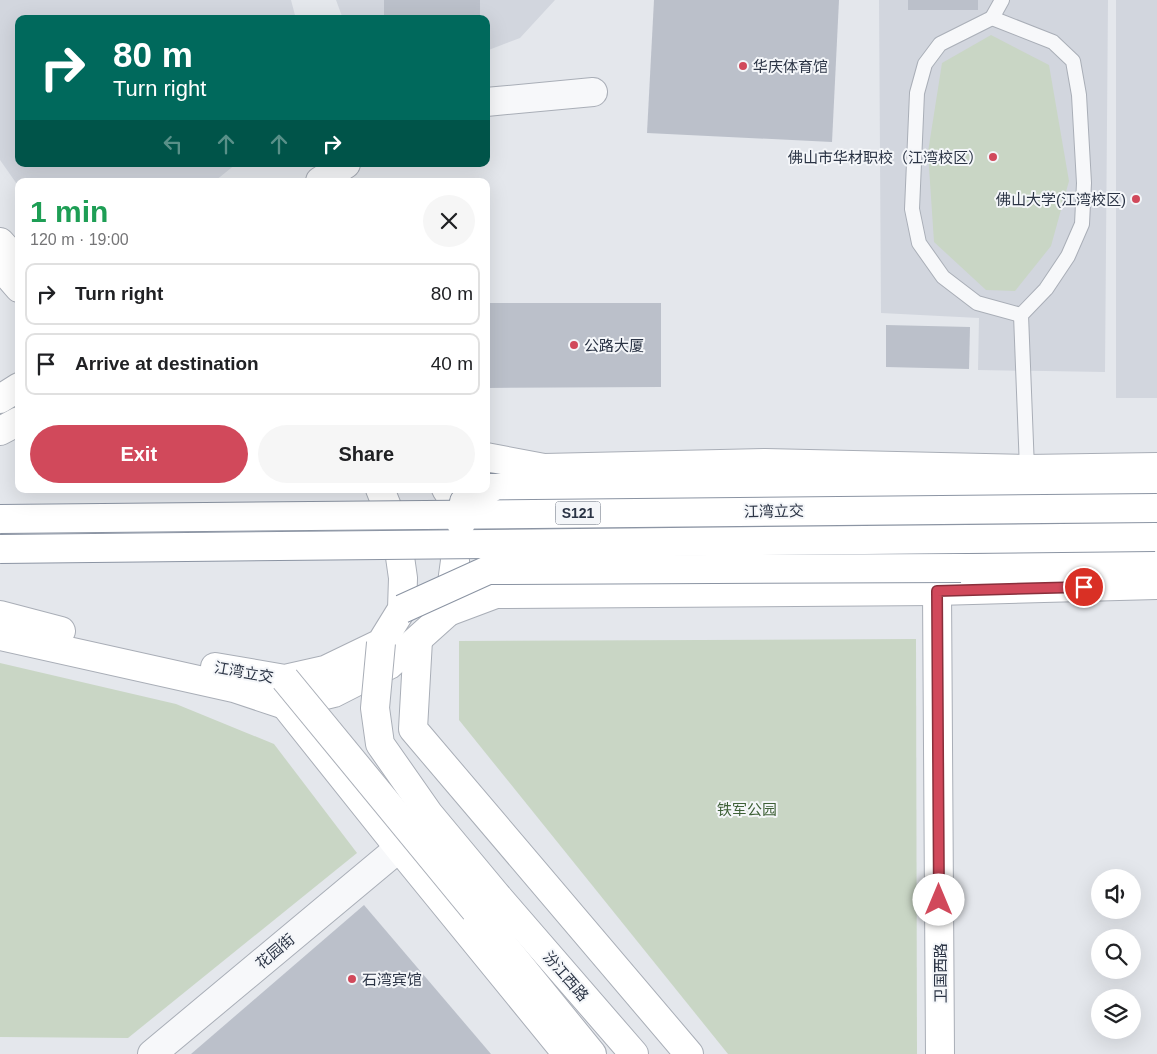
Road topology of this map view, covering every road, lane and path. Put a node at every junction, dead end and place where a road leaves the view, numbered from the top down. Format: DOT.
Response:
graph roads {
  1 [pos="1002,0"];
  2 [pos="992,18"];
  3 [pos="593,92"];
  4 [pos="490,102"];
  5 [pos="341,167"];
  6 [pos="325,178"];
  7 [pos="0,242"];
  8 [pos="15,259"];
  9 [pos="0,266"];
  10 [pos="15,283"];
  11 [pos="1020,315"];
  12 [pos="15,390"];
  13 [pos="0,399"];
  14 [pos="15,423"];
  15 [pos="0,431"];
  16 [pos="494,458"];
  17 [pos="1157,467"];
  18 [pos="1027,469"];
  19 [pos="490,470"];
  20 [pos="1157,483"];
  21 [pos="490,487"];
  22 [pos="382,493"];
  23 [pos="448,493"];
  24 [pos="478,493"];
  25 [pos="483,493"];
  26 [pos="1157,508"];
  27 [pos="0,519"];
  28 [pos="1156,546"];
  29 [pos="0,548"];
  30 [pos="488,570"];
  31 [pos="1157,585"];
  32 [pos="937,591"];
  33 [pos="510,594"];
  34 [pos="402,609"];
  35 [pos="448,612"];
  36 [pos="0,615"];
  37 [pos="0,636"];
  38 [pos="418,640"];
  39 [pos="381,643"];
  40 [pos="285,692"];
  41 [pos="399,848"];
  42 [pos="487,903"];
  43 [pos="611,1028"];
  44 [pos="680,1049"];
  45 [pos="152,1054"];
  46 [pos="567,1054"];
  47 [pos="592,1054"];
  48 [pos="634,1054"];
  49 [pos="940,1054"];
  1 -- 2 [label="lane"];
  2 -- 11 [label="lane"];
  2 -- 11 [label="lane"];
  3 -- 4 [label="street"];
  5 -- 6 [label="street"];
  7 -- 8 [label="main road"];
  9 -- 10 [label="main road"];
  11 -- 18 [label="lane"];
  12 -- 13 [label="main road"];
  14 -- 15 [label="main road"];
  16 -- 18 [label="main road"];
  16 -- 19 [label="main road"];
  17 -- 18 [label="main road"];
  20 -- 21 [label="main road"];
  22 -- 34 [label="main road, bridge"];
  23 -- 35 [label="main road"];
  24 -- 30 [label="main road, bridge"];
  25 -- 33 [label="main road"];
  26 -- 27 [label="main road, 江湾立交 / S121, bridge"];
  28 -- 29 [label="main road, S121, bridge"];
  28 -- 30 [label="main road, bridge"];
  30 -- 34 [label="main road, bridge"];
  31 -- 32 [label="main road"];
  32 -- 33 [label="main road"];
  32 -- 49 [label="main road, 卫国西路"];
  33 -- 35 [label="main road"];
  34 -- 39 [label="main road"];
  35 -- 38 [label="main road"];
  36 -- 40 [label="main road, 江湾立交"];
  37 -- 40 [label="main road"];
  38 -- 40 [label="main road"];
  38 -- 44 [label="main road"];
  39 -- 40 [label="main road, 江湾立交"];
  39 -- 42 [label="main road, bridge"];
  40 -- 41 [label="main road"];
  40 -- 42 [label="main road, bridge"];
  41 -- 45 [label="street, 花园街"];
  41 -- 46 [label="main road"];
  42 -- 43 [label="main road, 汾江西路"];
  42 -- 47 [label="main road, 汾江西路"];
  43 -- 44 [label="main road"];
  43 -- 48 [label="main road, 汾江西路"];
}
